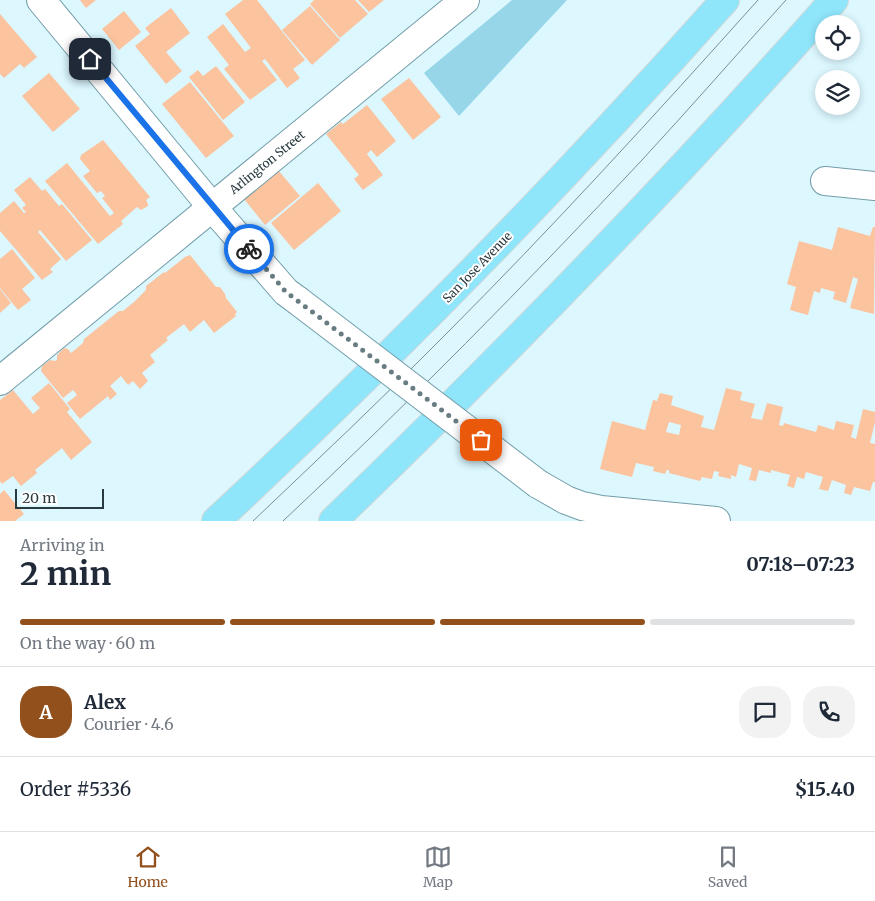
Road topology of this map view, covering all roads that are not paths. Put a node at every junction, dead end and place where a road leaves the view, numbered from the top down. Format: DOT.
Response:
graph roads {
  1 [pos="41,0"];
  2 [pos="465,0"];
  3 [pos="724,0"];
  4 [pos="834,0"];
  5 [pos="825,180"];
  6 [pos="875,186"];
  7 [pos="212,207"];
  8 [pos="0,381"];
  9 [pos="216,521"];
  10 [pos="333,521"];
  11 [pos="716,521"];
  1 -- 7 [label="street"];
  2 -- 7 [label="street, Arlington Street"];
  3 -- 9 [label="main road, San Jose Avenue"];
  4 -- 10 [label="main road"];
  5 -- 6 [label="street"];
  7 -- 8 [label="street, Arlington Street"];
  7 -- 11 [label="street, bridge"];
}
